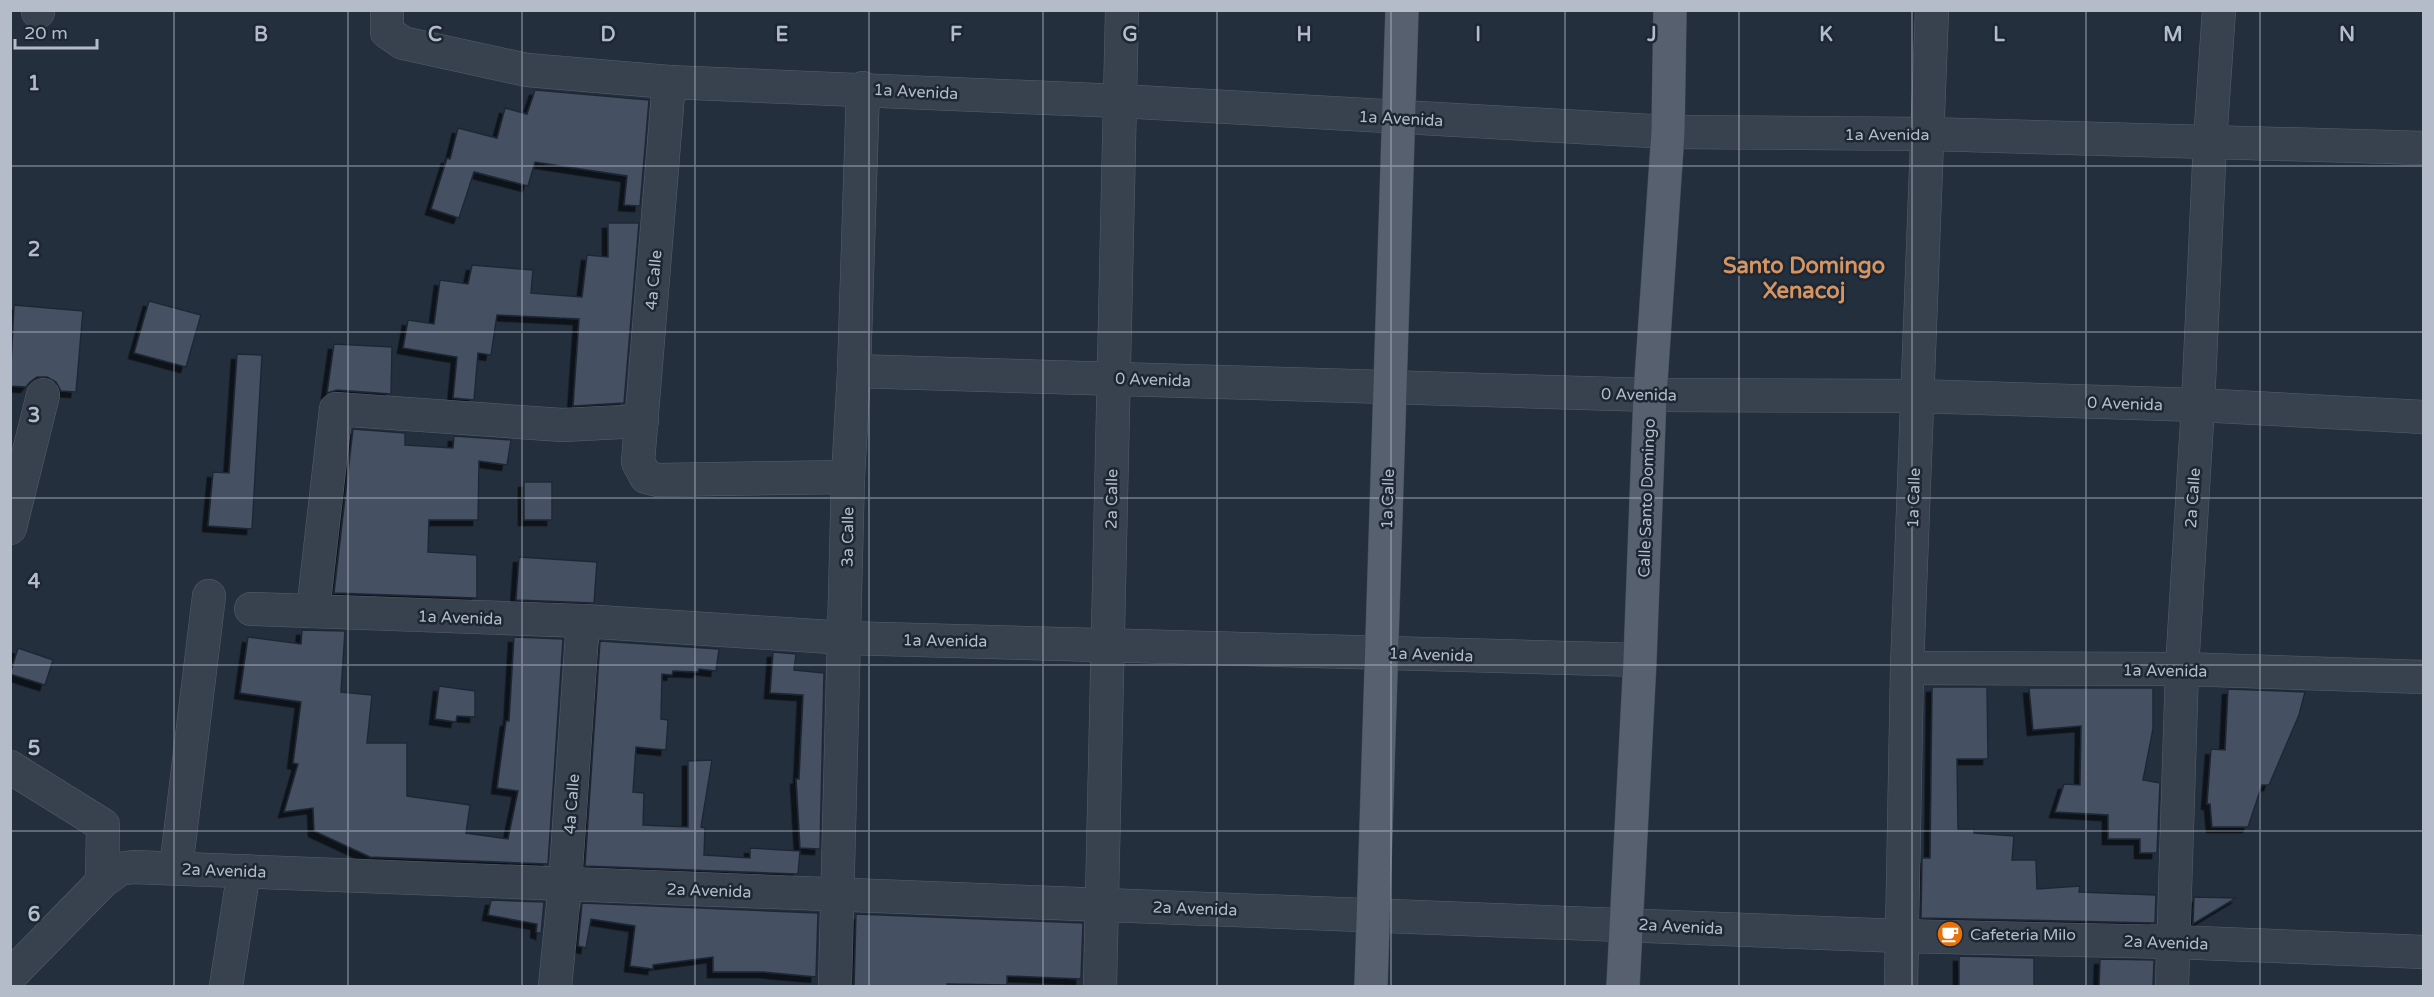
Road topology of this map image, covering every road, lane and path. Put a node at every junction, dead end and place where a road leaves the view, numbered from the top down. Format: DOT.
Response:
graph roads {
  1 [pos="1122,10"];
  2 [pos="1402,10"];
  3 [pos="1670,10"];
  4 [pos="1932,10"];
  5 [pos="2219,10"];
  6 [pos="387,21"];
  7 [pos="669,82"];
  8 [pos="863,88"];
  9 [pos="1120,101"];
  10 [pos="1399,118"];
  11 [pos="1668,132"];
  12 [pos="1929,134"];
  13 [pos="2210,142"];
  14 [pos="2424,148"];
  15 [pos="854,371"];
  16 [pos="1113,378"];
  17 [pos="1390,387"];
  18 [pos="43,395"];
  19 [pos="1650,395"];
  20 [pos="1917,396"];
  21 [pos="2198,405"];
  22 [pos="2424,417"];
  23 [pos="642,421"];
  24 [pos="848,477"];
  25 [pos="10,528"];
  26 [pos="209,596"];
  27 [pos="251,609"];
  28 [pos="313,611"];
  29 [pos="583,621"];
  30 [pos="846,638"];
  31 [pos="1108,644"];
  32 [pos="1382,653"];
  33 [pos="1640,660"];
  34 [pos="1907,668"];
  35 [pos="2182,669"];
  36 [pos="2424,676"];
  37 [pos="10,767"];
  38 [pos="176,868"];
  39 [pos="243,871"];
  40 [pos="102,882"];
  41 [pos="565,885"];
  42 [pos="838,895"];
  43 [pos="1102,904"];
  44 [pos="1374,915"];
  45 [pos="1625,924"];
  46 [pos="1902,936"];
  47 [pos="2173,942"];
  48 [pos="2424,952"];
  49 [pos="10,976"];
  50 [pos="226,987"];
  51 [pos="555,987"];
  52 [pos="835,987"];
  53 [pos="1100,987"];
  54 [pos="1371,987"];
  55 [pos="1623,987"];
  56 [pos="1901,987"];
  57 [pos="2172,987"];
  1 -- 9 [label="street, 2a Calle"];
  2 -- 10 [label="main road, 1a Calle"];
  3 -- 11 [label="main road, Calle Santo Domingo"];
  4 -- 12 [label="street, 1a Calle"];
  5 -- 13 [label="street, 2a Calle"];
  6 -- 7 [label="street, 1a Avenida"];
  7 -- 8 [label="street, 1a Avenida"];
  7 -- 23 [label="street, 4a Calle"];
  8 -- 9 [label="street, 1a Avenida"];
  8 -- 15 [label="street, 3a Calle"];
  9 -- 10 [label="street, 1a Avenida"];
  9 -- 16 [label="street, 2a Calle"];
  10 -- 11 [label="street, 1a Avenida"];
  10 -- 17 [label="main road, 1a Calle"];
  11 -- 12 [label="street, 1a Avenida"];
  11 -- 19 [label="main road, Calle Santo Domingo"];
  12 -- 13 [label="street, 1a Avenida"];
  12 -- 20 [label="street, 1a Calle"];
  13 -- 14 [label="street, 1a Avenida"];
  13 -- 21 [label="street, 2a Calle"];
  15 -- 16 [label="street, 0 Avenida"];
  15 -- 24 [label="street, 3a Calle"];
  16 -- 17 [label="street, 0 Avenida"];
  16 -- 31 [label="street, 2a Calle"];
  17 -- 19 [label="street, 0 Avenida"];
  17 -- 32 [label="main road, 1a Calle"];
  18 -- 25 [label="street"];
  19 -- 20 [label="street, 0 Avenida"];
  19 -- 33 [label="main road, Calle Santo Domingo"];
  20 -- 21 [label="street, 0 Avenida"];
  20 -- 34 [label="street, 1a Calle"];
  21 -- 22 [label="street, 0 Avenida"];
  21 -- 35 [label="street, 2a Calle"];
  23 -- 24 [label="street, 4a Calle"];
  23 -- 28 [label="street"];
  24 -- 30 [label="street, 3a Calle"];
  26 -- 38 [label="street"];
  27 -- 28 [label="street, 1a Avenida"];
  28 -- 29 [label="street, 1a Avenida"];
  29 -- 30 [label="street, 1a Avenida"];
  29 -- 41 [label="street, 4a Calle"];
  30 -- 31 [label="street, 1a Avenida"];
  30 -- 42 [label="street, 3a Calle"];
  31 -- 32 [label="street, 1a Avenida"];
  31 -- 43 [label="street, 2a Calle"];
  32 -- 33 [label="street, 1a Avenida"];
  32 -- 44 [label="main road, 1a Calle"];
  33 -- 45 [label="main road, Calle Santo Domingo"];
  34 -- 35 [label="street, 1a Avenida"];
  34 -- 46 [label="street, 1a Calle"];
  35 -- 36 [label="street, 1a Avenida"];
  35 -- 47 [label="street, 2a Calle"];
  37 -- 40 [label="street"];
  38 -- 39 [label="street, 2a Avenida"];
  38 -- 40 [label="street, 2a Avenida"];
  39 -- 41 [label="street, 2a Avenida"];
  39 -- 50 [label="street"];
  40 -- 49 [label="street, 2a Avenida"];
  41 -- 42 [label="street, 2a Avenida"];
  41 -- 51 [label="street, 4a Calle"];
  42 -- 43 [label="street, 2a Avenida"];
  42 -- 52 [label="street, 3a Calle"];
  43 -- 44 [label="street, 2a Avenida"];
  43 -- 53 [label="street, 2a Calle"];
  44 -- 45 [label="street, 2a Avenida"];
  44 -- 54 [label="main road, 1a Calle"];
  45 -- 46 [label="street, 2a Avenida"];
  45 -- 55 [label="main road, Calle Santo Domingo"];
  46 -- 47 [label="street, 2a Avenida"];
  46 -- 56 [label="street, 1a Calle"];
  47 -- 48 [label="street, 2a Avenida"];
  47 -- 57 [label="street, 2a Calle"];
}
